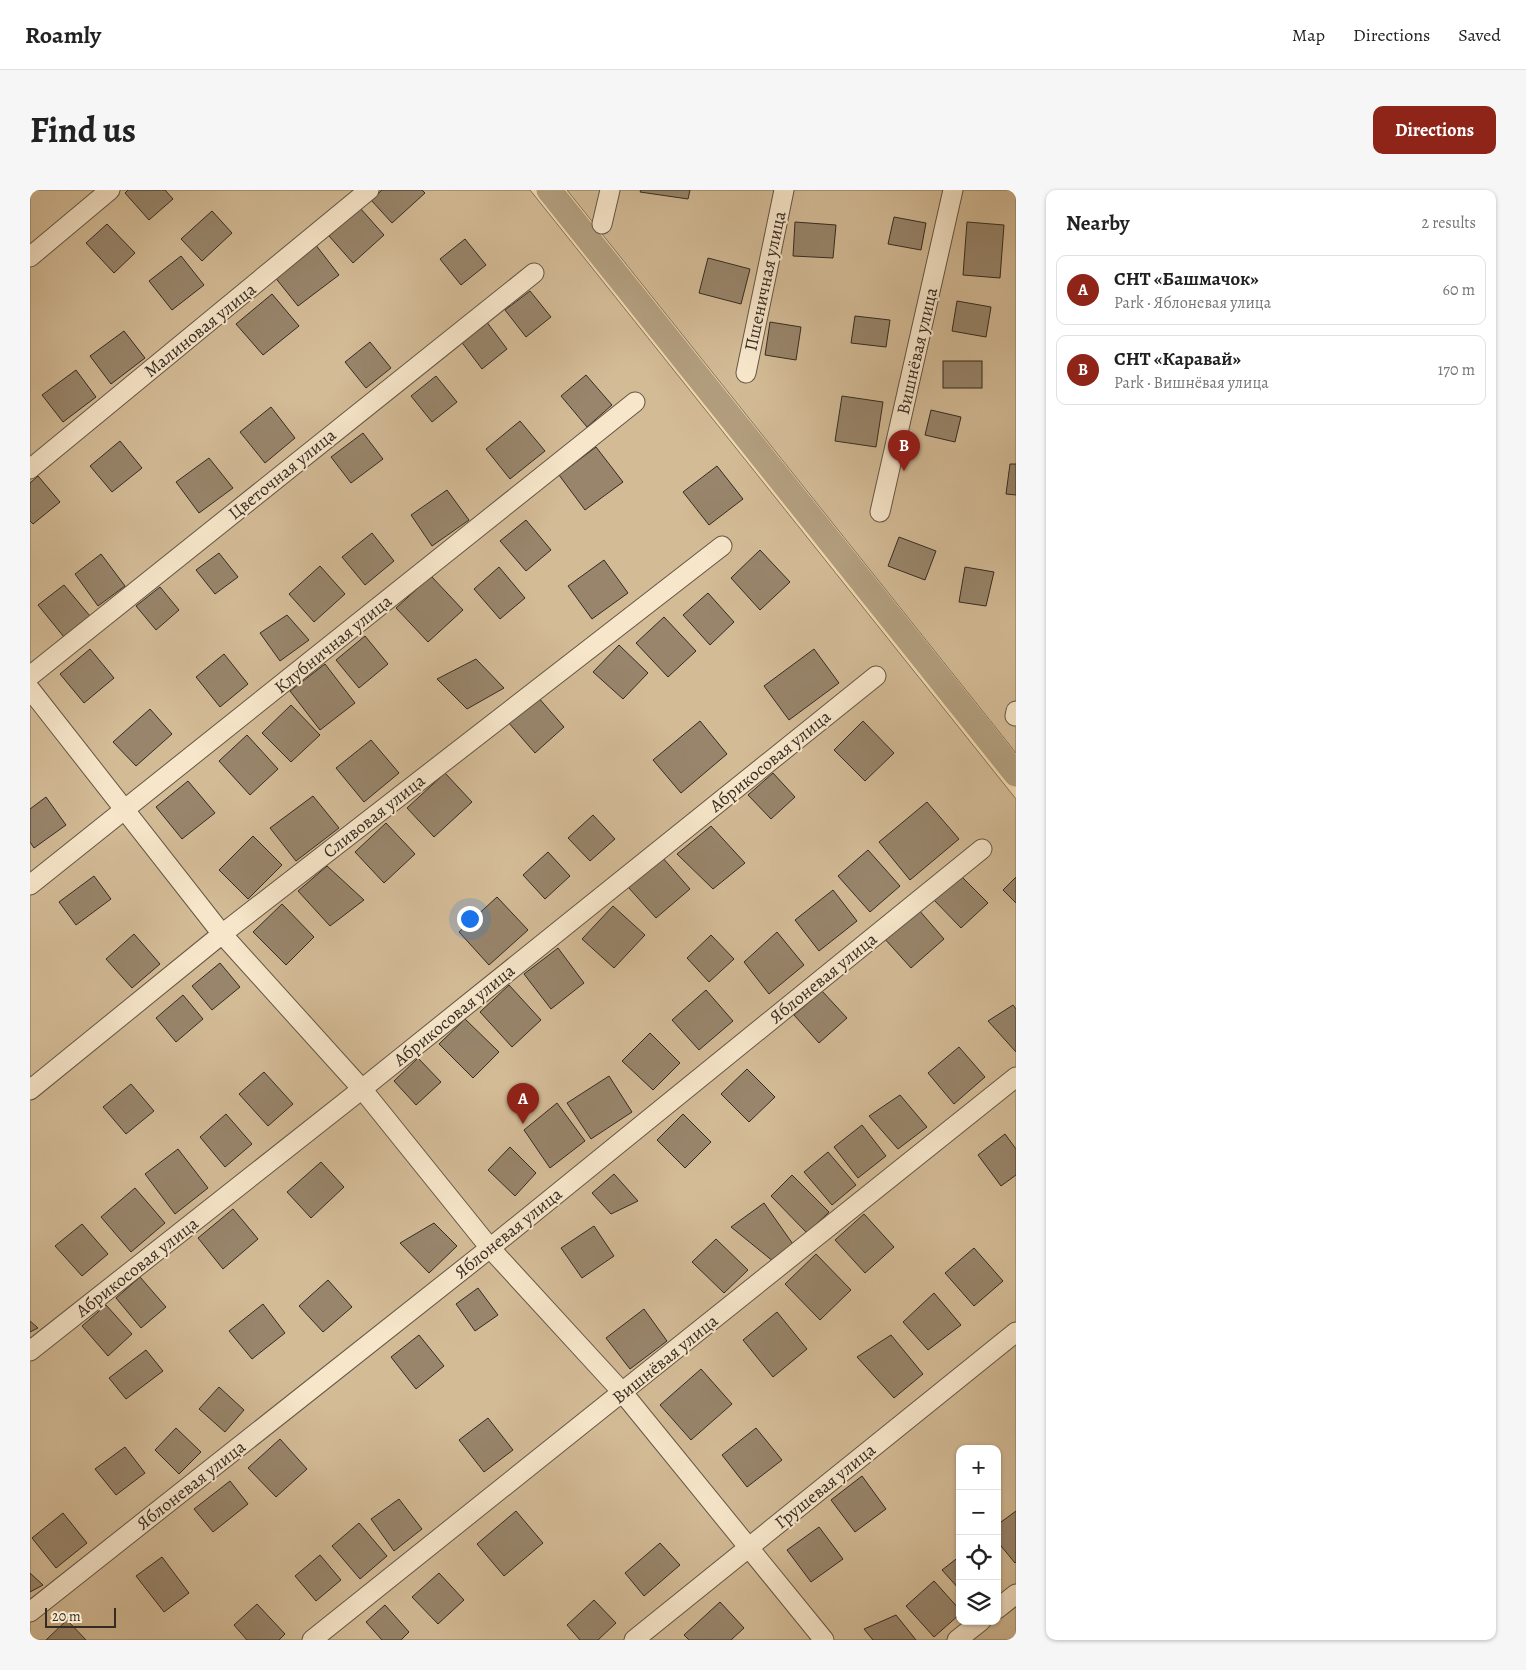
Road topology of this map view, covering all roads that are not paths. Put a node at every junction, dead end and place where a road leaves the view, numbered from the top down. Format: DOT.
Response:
graph roads {
  1 [pos="110,190"];
  2 [pos="369,190"];
  3 [pos="610,190"];
  4 [pos="784,190"];
  5 [pos="953,190"];
  6 [pos="602,224"];
  7 [pos="30,257"];
  8 [pos="534,273"];
  9 [pos="746,373"];
  10 [pos="635,402"];
  11 [pos="30,469"];
  12 [pos="880,512"];
  13 [pos="722,546"];
  14 [pos="30,676"];
  15 [pos="876,676"];
  16 [pos="30,690"];
  17 [pos="126,810"];
  18 [pos="982,849"];
  19 [pos="30,885"];
  20 [pos="222,934"];
  21 [pos="1016,1077"];
  22 [pos="362,1089"];
  23 [pos="30,1090"];
  24 [pos="490,1248"];
  25 [pos="1016,1332"];
  26 [pos="30,1351"];
  27 [pos="623,1393"];
  28 [pos="749,1548"];
  29 [pos="1016,1594"];
  30 [pos="1001,1606"];
  31 [pos="30,1612"];
  32 [pos="976,1625"];
  33 [pos="312,1640"];
  34 [pos="634,1640"];
  35 [pos="824,1640"];
  36 [pos="957,1640"];
  1 -- 7 [label="street"];
  2 -- 11 [label="street, Малиновая улица"];
  3 -- 6 [label="street"];
  4 -- 9 [label="street, Пшеничная улица"];
  5 -- 12 [label="street, Вишнёвая улица"];
  8 -- 14 [label="street, Цветочная улица"];
  10 -- 17 [label="street, Клубничная улица"];
  13 -- 20 [label="street, Сливовая улица"];
  15 -- 22 [label="street, Абрикосовая улица"];
  16 -- 17 [label="street"];
  17 -- 19 [label="street, Клубничная улица"];
  17 -- 20 [label="street"];
  18 -- 24 [label="street, Яблоневая улица"];
  20 -- 22 [label="street"];
  20 -- 23 [label="street, Сливовая улица"];
  21 -- 27 [label="street, Вишнёвая улица"];
  22 -- 24 [label="street"];
  22 -- 26 [label="street, Абрикосовая улица"];
  24 -- 27 [label="street"];
  24 -- 31 [label="street, Яблоневая улица"];
  25 -- 28 [label="street, Грушевая улица"];
  27 -- 28 [label="street"];
  27 -- 33 [label="street, Вишнёвая улица"];
  28 -- 34 [label="street, Грушевая улица"];
  28 -- 35 [label="street"];
  29 -- 30 [label="street"];
  32 -- 36 [label="street"];
}
